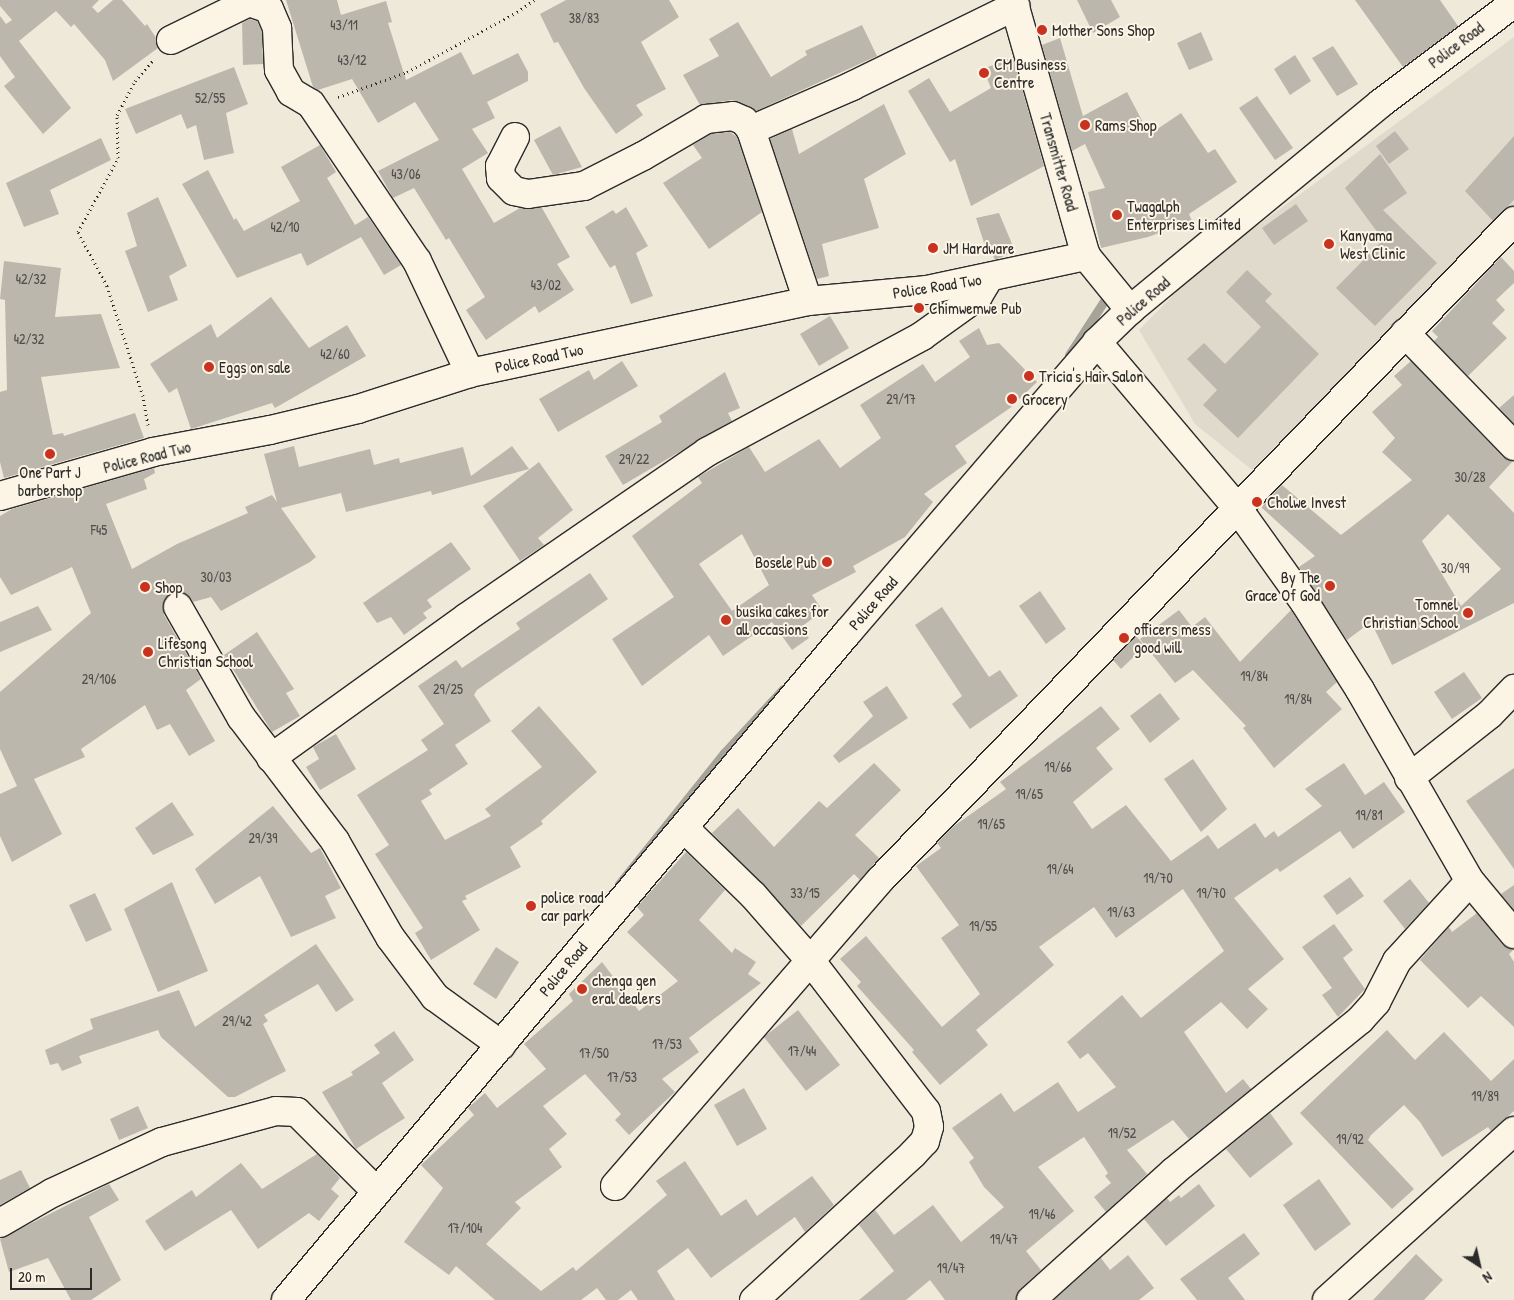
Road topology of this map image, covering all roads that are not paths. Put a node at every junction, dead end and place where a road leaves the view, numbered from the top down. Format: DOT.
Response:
graph roads {
  1 [pos="1014,3"];
  2 [pos="1514,3"];
  3 [pos="171,40"];
  4 [pos="751,130"];
  5 [pos="515,137"];
  6 [pos="1514,220"];
  7 [pos="1086,256"];
  8 [pos="989,278"];
  9 [pos="808,301"];
  10 [pos="1130,310"];
  11 [pos="1405,333"];
  12 [pos="1097,342"];
  13 [pos="470,373"];
  14 [pos="1514,446"];
  15 [pos="0,496"];
  16 [pos="1238,509"];
  17 [pos="178,607"];
  18 [pos="1514,689"];
  19 [pos="271,758"];
  20 [pos="1409,778"];
  21 [pos="684,828"];
  22 [pos="1470,882"];
  23 [pos="1514,934"];
  24 [pos="810,960"];
  25 [pos="500,1045"];
  26 [pos="1514,1131"];
  27 [pos="615,1186"];
  28 [pos="377,1192"];
  29 [pos="0,1223"];
  30 [pos="286,1300"];
  31 [pos="754,1300"];
  32 [pos="1031,1300"];
  33 [pos="1327,1300"];
  1 -- 4 [label="street"];
  1 -- 7 [label="street, Transmitter Road"];
  2 -- 10 [label="street, Police Road"];
  3 -- 13 [label="street"];
  4 -- 5 [label="street"];
  4 -- 9 [label="street"];
  6 -- 11 [label="street"];
  7 -- 8 [label="street, Police Road Two"];
  7 -- 10 [label="street, Transmitter Road"];
  8 -- 9 [label="street, Police Road Two"];
  8 -- 19 [label="street"];
  9 -- 13 [label="street, Police Road Two"];
  10 -- 12 [label="street, Police Road"];
  11 -- 14 [label="street"];
  11 -- 16 [label="street"];
  12 -- 16 [label="street"];
  12 -- 21 [label="street, Police Road"];
  13 -- 15 [label="street, Police Road Two"];
  16 -- 20 [label="street"];
  16 -- 24 [label="street"];
  17 -- 19 [label="street"];
  18 -- 20 [label="street"];
  19 -- 25 [label="street"];
  20 -- 22 [label="street"];
  21 -- 24 [label="street"];
  21 -- 25 [label="street, Police Road"];
  22 -- 23 [label="street"];
  22 -- 32 [label="street"];
  24 -- 27 [label="street"];
  24 -- 31 [label="street"];
  25 -- 28 [label="street, Police Road"];
  26 -- 33 [label="street"];
  28 -- 29 [label="street"];
  28 -- 30 [label="street, Police Road"];
}
